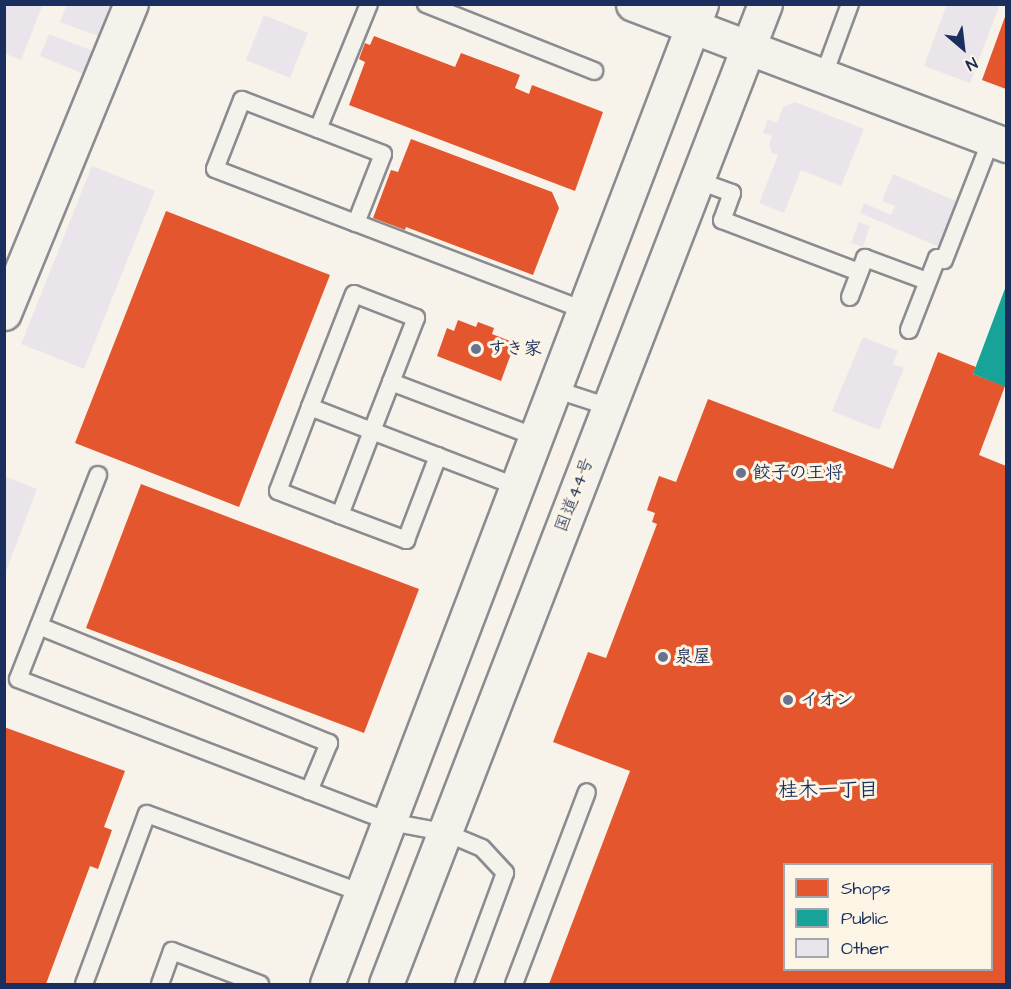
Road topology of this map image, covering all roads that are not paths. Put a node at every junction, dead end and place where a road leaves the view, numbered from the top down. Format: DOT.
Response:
graph roads {
  1 [pos="131,4"];
  2 [pos="369,4"];
  3 [pos="426,4"];
  4 [pos="633,4"];
  5 [pos="765,4"];
  6 [pos="850,4"];
  7 [pos="697,16"];
  8 [pos="748,49"];
  9 [pos="594,71"];
  10 [pos="823,77"];
  11 [pos="318,129"];
  12 [pos="999,142"];
  13 [pos="699,181"];
  14 [pos="356,223"];
  15 [pos="859,272"];
  16 [pos="927,281"];
  17 [pos="850,297"];
  18 [pos="584,310"];
  19 [pos="4,313"];
  20 [pos="909,330"];
  21 [pos="391,382"];
  22 [pos="554,389"];
  23 [pos="310,407"];
  24 [pos="609,408"];
  25 [pos="372,431"];
  26 [pos="536,437"];
  27 [pos="438,456"];
  28 [pos="98,476"];
  29 [pos="518,487"];
  30 [pos="340,515"];
  31 [pos="39,626"];
  32 [pos="309,791"];
  33 [pos="587,792"];
  34 [pos="390,822"];
  35 [pos="444,832"];
  36 [pos="362,893"];
  37 [pos="84,984"];
  38 [pos="160,984"];
  39 [pos="260,984"];
  40 [pos="327,984"];
  41 [pos="386,984"];
  42 [pos="464,984"];
  43 [pos="514,984"];
  1 -- 19 [label="main road"];
  2 -- 11 [label="lane"];
  3 -- 9 [label="lane"];
  4 -- 7 [label="main road"];
  5 -- 8 [label="main road, 国道44号"];
  6 -- 10 [label="lane"];
  7 -- 8 [label="main road"];
  7 -- 18 [label="main road"];
  8 -- 10 [label="main road"];
  8 -- 13 [label="main road, 国道44号"];
  10 -- 12 [label="main road"];
  11 -- 14 [label="lane"];
  11 -- 14 [label="lane"];
  12 -- 16 [label="lane"];
  13 -- 15 [label="lane"];
  13 -- 24 [label="main road, 国道44号"];
  14 -- 18 [label="lane"];
  15 -- 16 [label="lane"];
  15 -- 17 [label="lane"];
  16 -- 20 [label="lane"];
  18 -- 22 [label="main road"];
  21 -- 23 [label="lane"];
  21 -- 25 [label="lane"];
  21 -- 26 [label="lane"];
  22 -- 24 [label="lane"];
  22 -- 26 [label="main road"];
  23 -- 25 [label="lane"];
  23 -- 30 [label="lane"];
  24 -- 35 [label="main road, 国道44号"];
  25 -- 27 [label="lane"];
  25 -- 30 [label="lane"];
  26 -- 29 [label="main road"];
  27 -- 29 [label="lane"];
  27 -- 30 [label="lane"];
  28 -- 31 [label="lane"];
  29 -- 34 [label="main road"];
  31 -- 32 [label="lane"];
  31 -- 32 [label="lane"];
  32 -- 34 [label="lane"];
  33 -- 43 [label="lane"];
  34 -- 35 [label="lane"];
  34 -- 36 [label="main road"];
  35 -- 41 [label="main road, 国道44号"];
  35 -- 42 [label="lane"];
  36 -- 37 [label="lane"];
  36 -- 40 [label="main road"];
  38 -- 39 [label="lane"];
}
